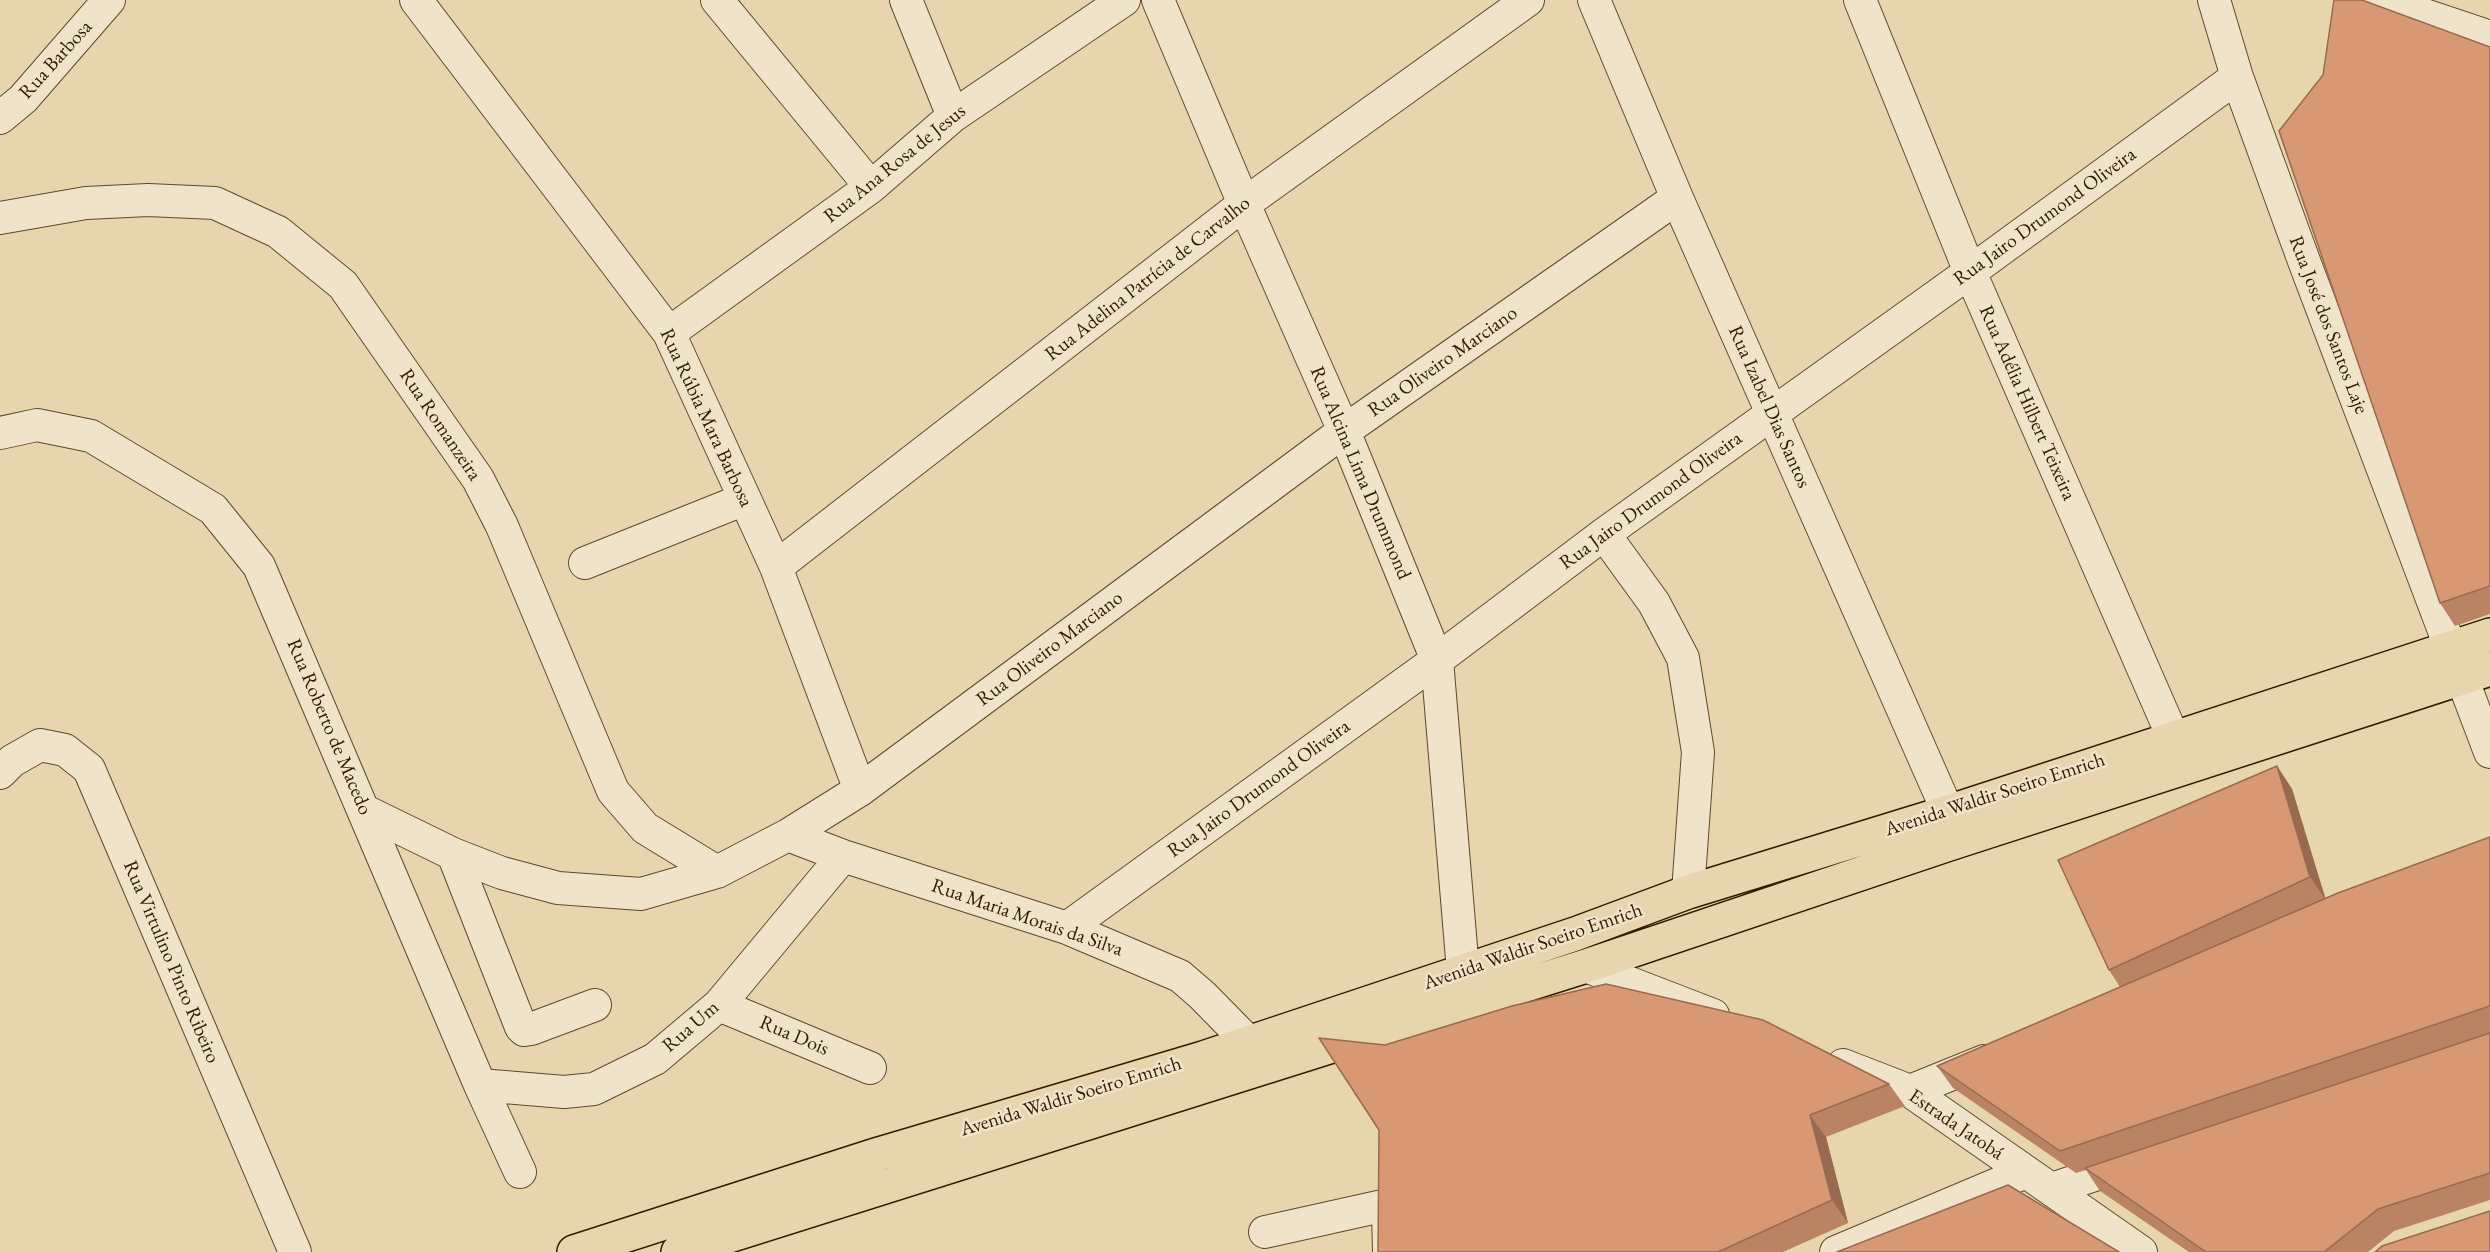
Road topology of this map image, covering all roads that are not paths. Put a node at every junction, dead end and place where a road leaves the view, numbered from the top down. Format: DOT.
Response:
graph roads {
  1 [pos="110,0"];
  2 [pos="416,0"];
  3 [pos="717,0"];
  4 [pos="906,0"];
  5 [pos="1125,0"];
  6 [pos="1158,0"];
  7 [pos="1528,0"];
  8 [pos="1594,0"];
  9 [pos="1860,0"];
  10 [pos="2214,0"];
  11 [pos="2380,0"];
  12 [pos="2490,37"];
  13 [pos="2237,77"];
  14 [pos="953,116"];
  15 [pos="0,118"];
  16 [pos="871,187"];
  17 [pos="1677,198"];
  18 [pos="1244,204"];
  19 [pos="0,218"];
  20 [pos="1970,272"];
  21 [pos="669,333"];
  22 [pos="1771,413"];
  23 [pos="1344,431"];
  24 [pos="0,434"];
  25 [pos="745,499"];
  26 [pos="1604,534"];
  27 [pos="585,563"];
  28 [pos="776,567"];
  29 [pos="2490,635"];
  30 [pos="2451,648"];
  31 [pos="1437,660"];
  32 [pos="2476,674"];
  33 [pos="2173,737"];
  34 [pos="2490,752"];
  35 [pos="0,773"];
  36 [pos="860,790"];
  37 [pos="365,811"];
  38 [pos="1948,812"];
  39 [pos="788,835"];
  40 [pos="453,854"];
  41 [pos="843,856"];
  42 [pos="717,872"];
  43 [pos="1688,892"];
  44 [pos="1067,928"];
  45 [pos="1586,966"];
  46 [pos="1463,971"];
  47 [pos="595,1005"];
  48 [pos="719,1005"];
  49 [pos="1742,1026"];
  50 [pos="2013,1050"];
  51 [pos="1259,1053"];
  52 [pos="1821,1057"];
  53 [pos="870,1068"];
  54 [pos="480,1084"];
  55 [pos="1910,1091"];
  56 [pos="2161,1153"];
  57 [pos="520,1172"];
  58 [pos="2026,1172"];
  59 [pos="2052,1189"];
  60 [pos="1265,1232"];
  61 [pos="295,1252"];
  62 [pos="574,1252"];
  63 [pos="678,1252"];
  64 [pos="1389,1252"];
  65 [pos="1836,1252"];
  66 [pos="2141,1252"];
  1 -- 15 [label="street, Rua Barbosa"];
  2 -- 21 [label="street, Rua Rúbia Mara Barbosa"];
  3 -- 16 [label="street"];
  4 -- 14 [label="street"];
  5 -- 14 [label="street, Rua Ana Rosa de Jesus"];
  6 -- 18 [label="street, Rua Alcina Lima Drummond"];
  7 -- 18 [label="street, Rua Adelina Patrícia de Carvalho"];
  8 -- 17 [label="street, Rua Izabel Dias Santos"];
  9 -- 20 [label="street, Rua Adélia Hilbert Teixeira"];
  10 -- 13 [label="street, Rua José dos Santos Laje"];
  11 -- 12 [label="street"];
  13 -- 20 [label="street, Rua Jairo Drumond Oliveira"];
  13 -- 30 [label="street, Rua José dos Santos Laje"];
  14 -- 16 [label="street, Rua Ana Rosa de Jesus"];
  16 -- 21 [label="street, Rua Ana Rosa de Jesus"];
  17 -- 22 [label="street, Rua Izabel Dias Santos"];
  17 -- 23 [label="street, Rua Oliveiro Marciano"];
  18 -- 23 [label="street, Rua Alcina Lima Drummond"];
  18 -- 28 [label="street, Rua Adelina Patrícia de Carvalho"];
  19 -- 42 [label="street, Rua Romanzeira"];
  20 -- 22 [label="street, Rua Jairo Drumond Oliveira"];
  20 -- 33 [label="street, Rua Adélia Hilbert Teixeira"];
  21 -- 25 [label="street, Rua Rúbia Mara Barbosa"];
  22 -- 26 [label="street, Rua Jairo Drumond Oliveira"];
  22 -- 38 [label="street, Rua Izabel Dias Santos"];
  23 -- 31 [label="street, Rua Alcina Lima Drummond"];
  23 -- 36 [label="street, Rua Oliveiro Marciano"];
  24 -- 37 [label="street, Rua Roberto de Macedo"];
  25 -- 27 [label="street"];
  25 -- 28 [label="street, Rua Rúbia Mara Barbosa"];
  26 -- 31 [label="street, Rua Jairo Drumond Oliveira"];
  26 -- 43 [label="street"];
  28 -- 36 [label="street, Rua Rúbia Mara Barbosa"];
  29 -- 30 [label="main road, Avenida Waldir Soeiro Emrich"];
  30 -- 32 [label="street, Rua José dos Santos Laje"];
  30 -- 33 [label="main road, Avenida Waldir Soeiro Emrich"];
  31 -- 44 [label="street, Rua Jairo Drumond Oliveira"];
  31 -- 46 [label="street, Rua Alcina Lima Drummond"];
  32 -- 34 [label="street, Rua José dos Santos Laje"];
  32 -- 45 [label="main road, Avenida Waldir Soeiro Emrich"];
  33 -- 38 [label="main road, Avenida Waldir Soeiro Emrich"];
  35 -- 61 [label="street, Rua Virtulino Pinto Ribeiro"];
  36 -- 39 [label="street, Rua Oliveiro Marciano"];
  37 -- 40 [label="street, Rua Oliveiro Marciano"];
  37 -- 54 [label="street, Rua Roberto de Macedo"];
  38 -- 43 [label="main road, Avenida Waldir Soeiro Emrich"];
  39 -- 41 [label="street, Rua Maria Morais da Silva"];
  39 -- 42 [label="street, Rua Oliveiro Marciano"];
  40 -- 42 [label="street, Rua Oliveiro Marciano"];
  40 -- 47 [label="street"];
  41 -- 44 [label="street, Rua Maria Morais da Silva"];
  41 -- 48 [label="street, Rua Um"];
  43 -- 46 [label="main road, Avenida Waldir Soeiro Emrich"];
  44 -- 51 [label="street, Rua Maria Morais da Silva"];
  45 -- 49 [label="street"];
  45 -- 51 [label="main road, Avenida Waldir Soeiro Emrich"];
  46 -- 51 [label="main road, Avenida Waldir Soeiro Emrich"];
  48 -- 53 [label="street, Rua Dois"];
  48 -- 54 [label="street, Rua Um"];
  50 -- 55 [label="street"];
  51 -- 62 [label="main road, Avenida Waldir Soeiro Emrich"];
  51 -- 63 [label="main road, Avenida Waldir Soeiro Emrich"];
  52 -- 55 [label="street, Estrada Jatobá"];
  54 -- 57 [label="street, Rua Roberto de Macedo"];
  55 -- 58 [label="street, Estrada Jatobá"];
  56 -- 59 [label="street"];
  58 -- 59 [label="street, Estrada Jatobá"];
  58 -- 65 [label="street"];
  59 -- 66 [label="street, Estrada Jatobá"];
  60 -- 64 [label="street"];
}
